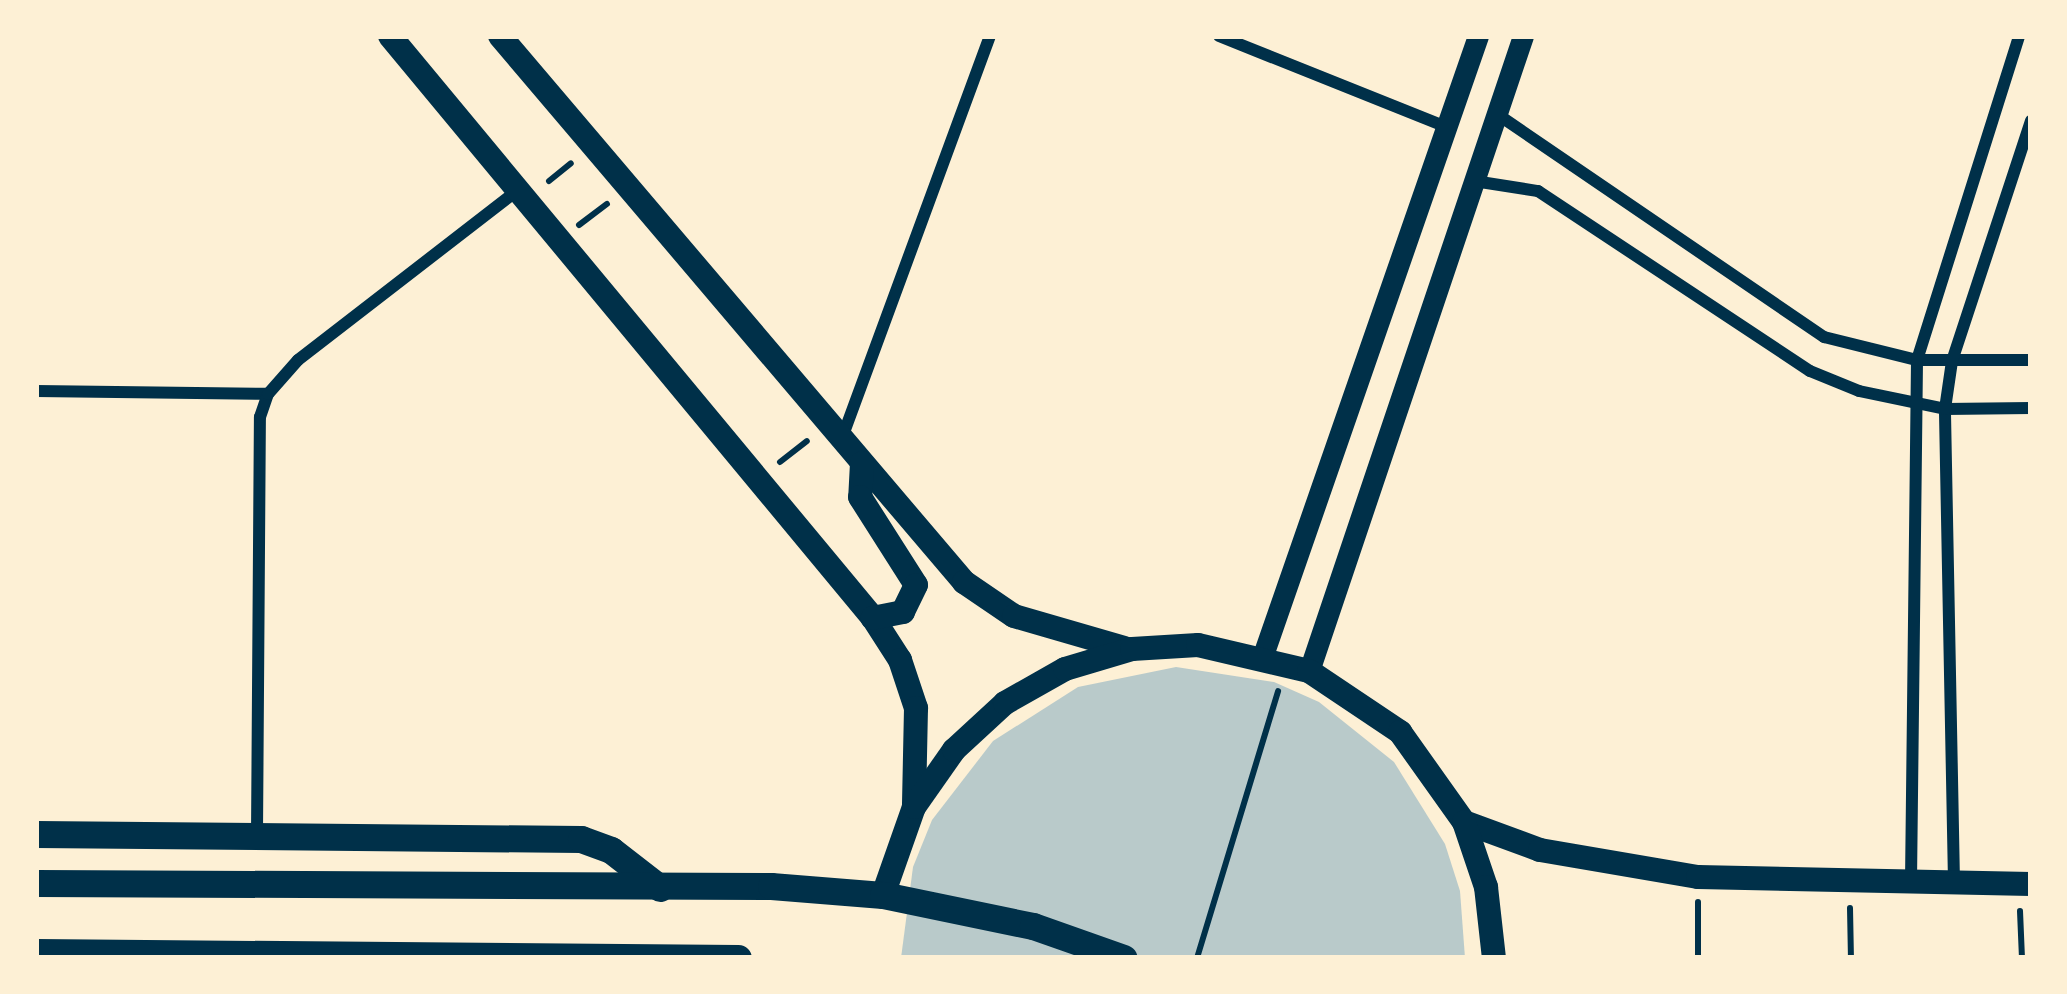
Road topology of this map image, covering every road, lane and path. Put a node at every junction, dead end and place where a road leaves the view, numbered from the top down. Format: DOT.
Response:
graph roads {
  1 [pos="390,36"];
  2 [pos="500,36"];
  3 [pos="990,36"];
  4 [pos="1219,36"];
  5 [pos="1478,36"];
  6 [pos="1523,36"];
  7 [pos="2019,36"];
  8 [pos="1497,114"];
  9 [pos="2031,121"];
  10 [pos="1447,127"];
  11 [pos="593,146"];
  12 [pos="1474,182"];
  13 [pos="628,187"];
  14 [pos="521,195"];
  15 [pos="560,240"];
  16 [pos="1917,360"];
  17 [pos="2031,360"];
  18 [pos="1952,361"];
  19 [pos="36,391"];
  20 [pos="268,394"];
  21 [pos="1912,405"];
  22 [pos="2031,408"];
  23 [pos="1945,409"];
  24 [pos="835,432"];
  25 [pos="862,463"];
  26 [pos="758,479"];
  27 [pos="873,618"];
  28 [pos="1132,649"];
  29 [pos="1286,662"];
  30 [pos="914,807"];
  31 [pos="1464,822"];
  32 [pos="36,834"];
  33 [pos="256,836"];
  34 [pos="1698,877"];
  35 [pos="1850,882"];
  36 [pos="36,883"];
  37 [pos="1911,883"];
  38 [pos="1954,883"];
  39 [pos="2025,884"];
  40 [pos="660,888"];
  41 [pos="883,895"];
  42 [pos="36,952"];
  43 [pos="513,956"];
  44 [pos="665,957"];
  45 [pos="738,958"];
  46 [pos="1124,958"];
  47 [pos="1197,958"];
  48 [pos="1494,958"];
  49 [pos="1698,958"];
  50 [pos="1851,958"];
  51 [pos="2022,958"];
  1 -- 14 [label="main road"];
  2 -- 11 [label="main road"];
  3 -- 24 [label="street"];
  4 -- 10 [label="street"];
  5 -- 10 [label="street"];
  6 -- 8 [label="street"];
  7 -- 16 [label="street"];
  8 -- 12 [label="street"];
  8 -- 16 [label="street"];
  9 -- 18 [label="street"];
  10 -- 29 [label="street"];
  11 -- 13 [label="main road"];
  11 -- 14 [label="path"];
  12 -- 21 [label="street"];
  12 -- 29 [label="street"];
  13 -- 15 [label="path"];
  13 -- 24 [label="main road"];
  14 -- 15 [label="main road"];
  14 -- 20 [label="street"];
  15 -- 26 [label="main road"];
  16 -- 18 [label="street"];
  16 -- 21 [label="street"];
  17 -- 18 [label="street"];
  18 -- 23 [label="street"];
  19 -- 20 [label="street"];
  20 -- 33 [label="street"];
  21 -- 23 [label="street"];
  21 -- 37 [label="street"];
  22 -- 23 [label="street"];
  23 -- 38 [label="street"];
  24 -- 25 [label="main road"];
  24 -- 26 [label="path"];
  25 -- 27 [label="main road"];
  25 -- 28 [label="main road"];
  26 -- 27 [label="main road"];
  27 -- 30 [label="main road"];
  28 -- 29 [label="main road"];
  28 -- 30 [label="main road"];
  29 -- 31 [label="main road"];
  29 -- 47 [label="path"];
  30 -- 41 [label="main road"];
  31 -- 34 [label="main road"];
  31 -- 48 [label="main road"];
  32 -- 33 [label="main road"];
  33 -- 40 [label="main road"];
  34 -- 35 [label="main road"];
  34 -- 49 [label="path"];
  35 -- 37 [label="main road"];
  35 -- 50 [label="path"];
  36 -- 40 [label="main road"];
  37 -- 38 [label="main road"];
  38 -- 39 [label="main road"];
  39 -- 51 [label="path"];
  40 -- 41 [label="main road"];
  41 -- 46 [label="main road"];
  42 -- 43 [label="main road"];
  43 -- 44 [label="main road"];
  44 -- 45 [label="main road"];
}
